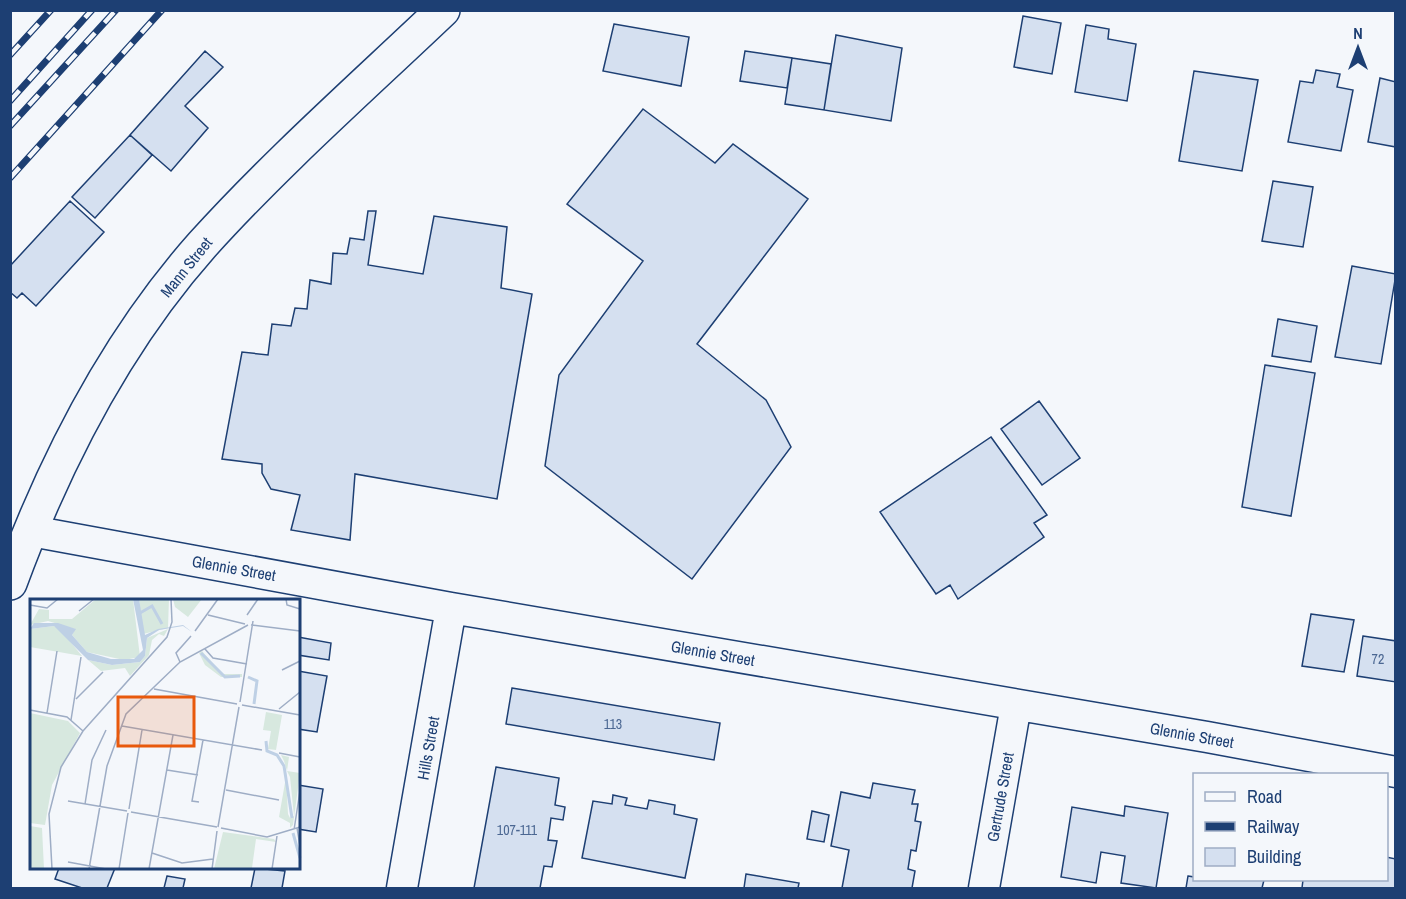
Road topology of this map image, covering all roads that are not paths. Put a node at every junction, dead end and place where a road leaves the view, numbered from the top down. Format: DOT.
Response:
graph roads {
  1 [pos="443,10"];
  2 [pos="31,531"];
  3 [pos="10,583"];
  4 [pos="451,608"];
  5 [pos="1016,705"];
  6 [pos="1395,772"];
  7 [pos="402,888"];
  8 [pos="984,888"];
  1 -- 2 [label="main road, Mann Street"];
  2 -- 3 [label="main road, Mann Street"];
  2 -- 4 [label="street, Glennie Street"];
  4 -- 5 [label="street, Glennie Street"];
  4 -- 7 [label="street, Hills Street"];
  5 -- 6 [label="street, Glennie Street"];
  5 -- 8 [label="street, Gertrude Street"];
}
